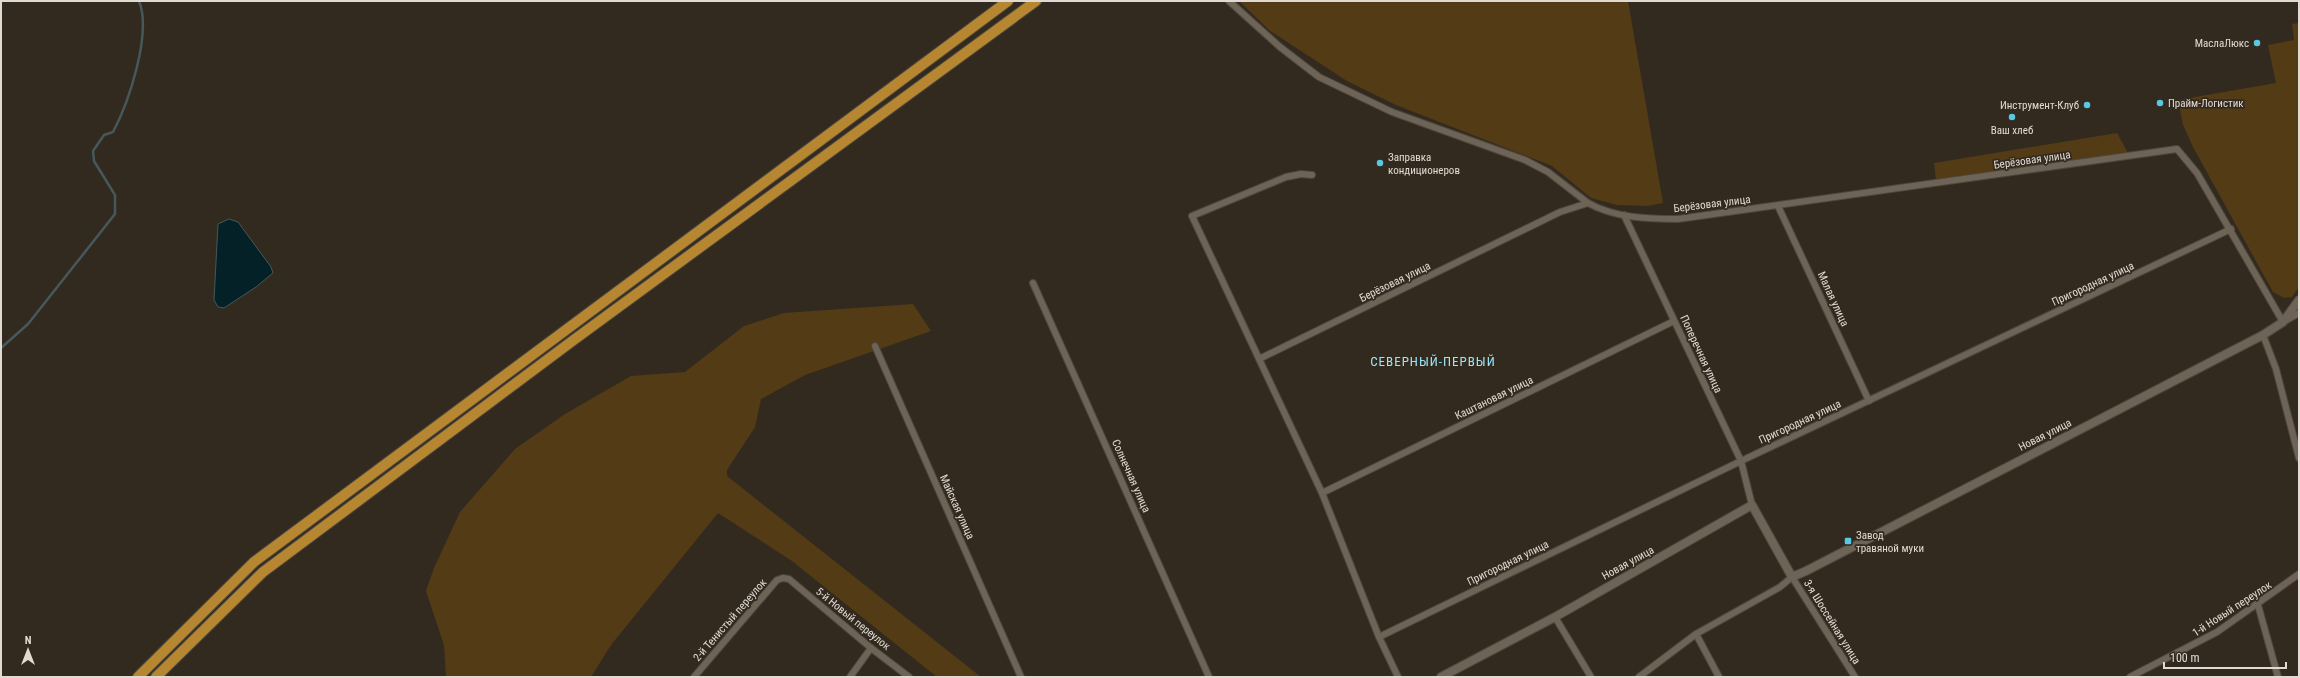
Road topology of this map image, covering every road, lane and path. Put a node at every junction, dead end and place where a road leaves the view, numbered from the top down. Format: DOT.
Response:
graph roads {
  1 [pos="1008,1"];
  2 [pos="1036,1"];
  3 [pos="1229,1"];
  4 [pos="1312,175"];
  5 [pos="1588,202"];
  6 [pos="1778,206"];
  7 [pos="1624,215"];
  8 [pos="2231,229"];
  9 [pos="1033,284"];
  10 [pos="2299,300"];
  11 [pos="2299,313"];
  12 [pos="1674,321"];
  13 [pos="2284,322"];
  14 [pos="2263,334"];
  15 [pos="874,346"];
  16 [pos="1259,359"];
  17 [pos="1869,400"];
  18 [pos="2299,458"];
  19 [pos="1740,461"];
  20 [pos="1322,493"];
  21 [pos="1752,505"];
  22 [pos="2299,574"];
  23 [pos="1792,577"];
  24 [pos="783,578"];
  25 [pos="2258,605"];
  26 [pos="1555,616"];
  27 [pos="1696,634"];
  28 [pos="1379,637"];
  29 [pos="871,648"];
  30 [pos="138,677"];
  31 [pos="156,677"];
  32 [pos="694,677"];
  33 [pos="850,677"];
  34 [pos="909,677"];
  35 [pos="1021,677"];
  36 [pos="1210,677"];
  37 [pos="1398,677"];
  38 [pos="1441,677"];
  39 [pos="1591,677"];
  40 [pos="1639,677"];
  41 [pos="1719,677"];
  42 [pos="1855,677"];
  43 [pos="2130,677"];
  44 [pos="2278,677"];
  1 -- 30 [label="main road"];
  2 -- 31 [label="main road"];
  3 -- 5 [label="street"];
  4 -- 16 [label="street"];
  5 -- 7 [label="street, Берёзовая улица"];
  5 -- 16 [label="street, Берёзовая улица"];
  6 -- 7 [label="street, Берёзовая улица"];
  6 -- 8 [label="street, Берёзовая улица"];
  6 -- 17 [label="street, Малая улица"];
  7 -- 12 [label="street, Поперечная улица"];
  8 -- 13 [label="street"];
  8 -- 17 [label="street, Пригородная улица"];
  9 -- 36 [label="street, Солнечная улица"];
  10 -- 13 [label="street, Новая улица"];
  11 -- 13 [label="street"];
  12 -- 19 [label="street, Поперечная улица"];
  12 -- 20 [label="street, Каштановая улица"];
  13 -- 14 [label="street, Новая улица"];
  14 -- 18 [label="street"];
  14 -- 23 [label="street, Новая улица"];
  15 -- 35 [label="street, Майская улица"];
  16 -- 20 [label="street"];
  17 -- 19 [label="street, Пригородная улица"];
  19 -- 21 [label="street, Поперечная улица"];
  19 -- 28 [label="street, Пригородная улица"];
  20 -- 28 [label="street"];
  21 -- 23 [label="street"];
  21 -- 26 [label="street, Новая улица"];
  22 -- 25 [label="street, 1-й Новый переулок"];
  23 -- 27 [label="street, Новая улица"];
  23 -- 42 [label="street, 3-я Шоссейная улица"];
  24 -- 29 [label="street, 5-й Новый переулок"];
  24 -- 32 [label="street, 2-й Тенистый переулок"];
  25 -- 43 [label="street, 1-й Новый переулок"];
  25 -- 44 [label="street"];
  26 -- 38 [label="street, Новая улица"];
  26 -- 39 [label="street"];
  27 -- 40 [label="street, Новая улица"];
  27 -- 41 [label="street"];
  28 -- 37 [label="street"];
  29 -- 33 [label="street"];
  29 -- 34 [label="street, 5-й Новый переулок"];
}
